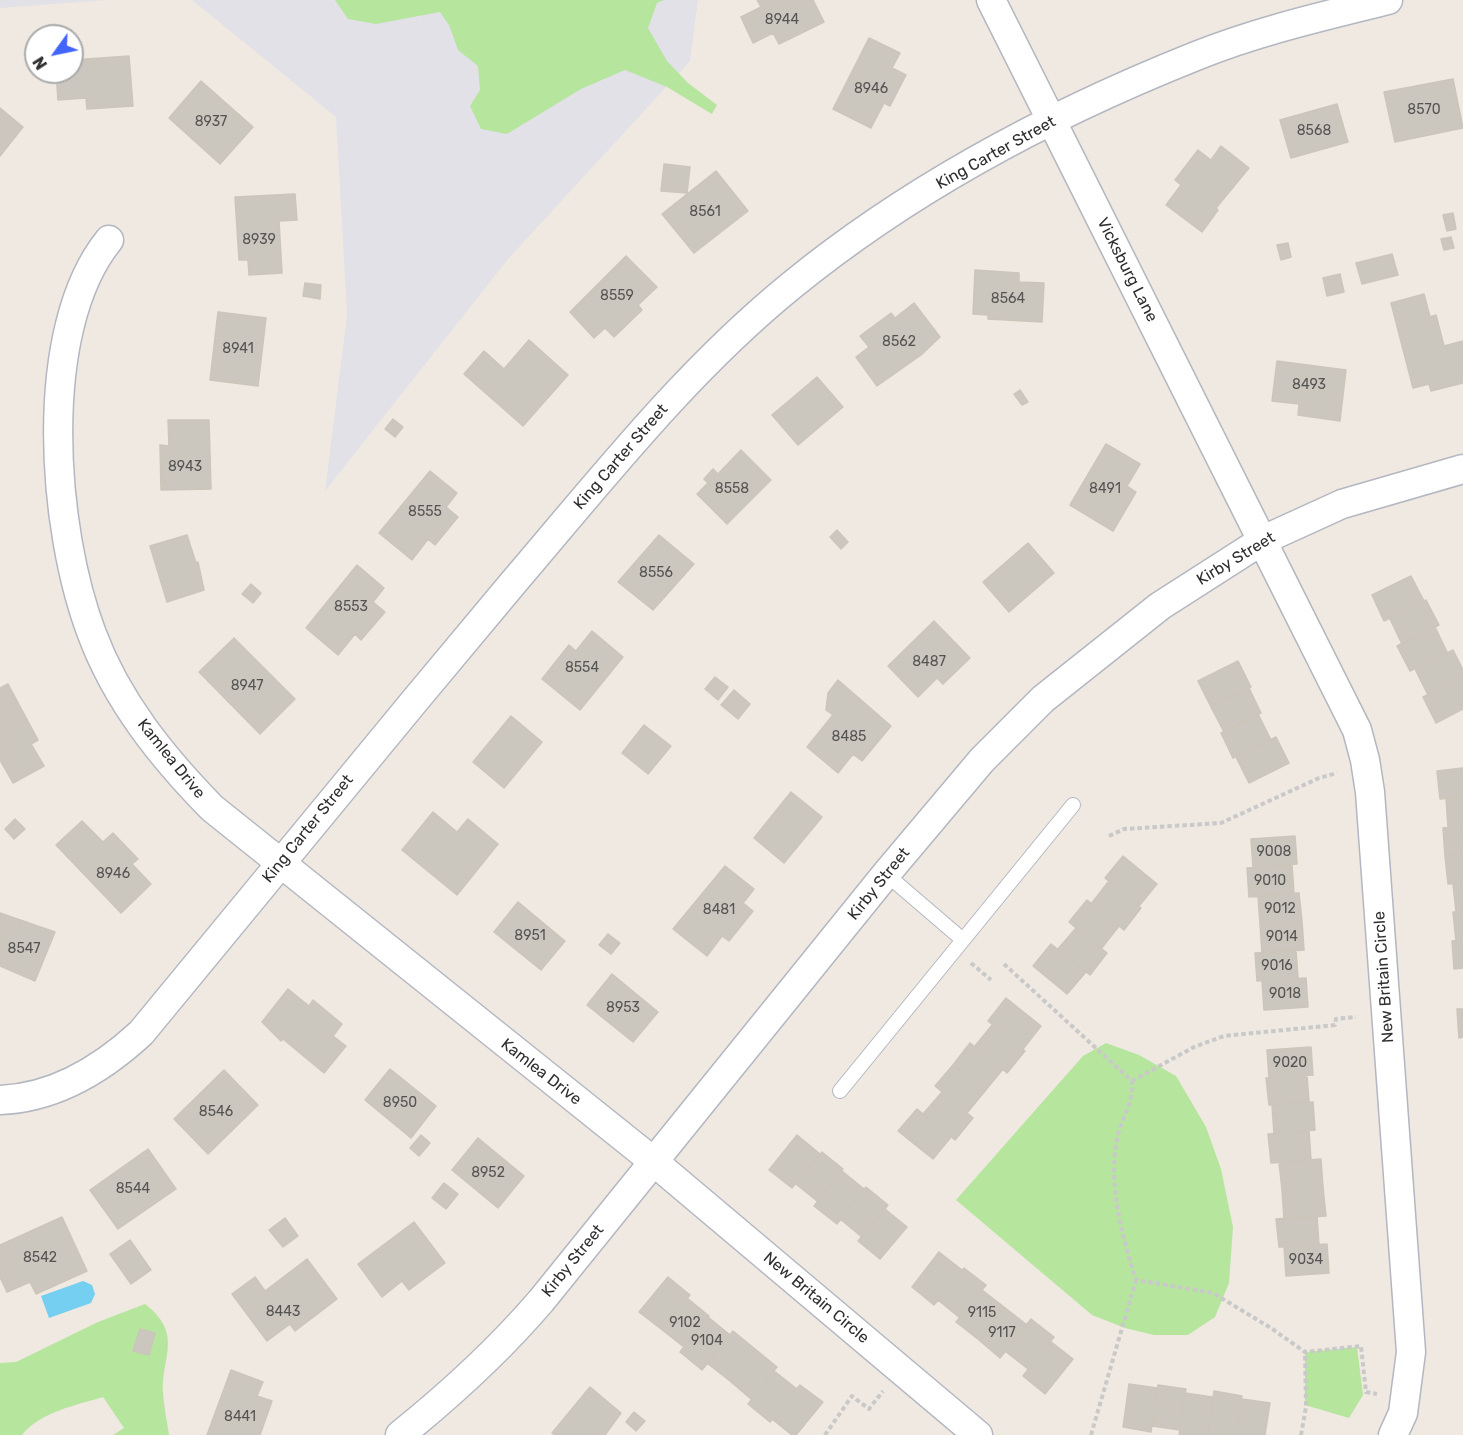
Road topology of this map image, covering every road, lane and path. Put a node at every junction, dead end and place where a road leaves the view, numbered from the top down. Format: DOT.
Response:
graph roads {
  1 [pos="992,0"];
  2 [pos="1388,0"];
  3 [pos="1052,122"];
  4 [pos="109,240"];
  5 [pos="1463,469"];
  6 [pos="1263,540"];
  7 [pos="1319,778"];
  8 [pos="1073,805"];
  9 [pos="1109,836"];
  10 [pos="279,864"];
  11 [pos="886,874"];
  12 [pos="963,940"];
  13 [pos="1005,964"];
  14 [pos="1335,1025"];
  15 [pos="1132,1081"];
  16 [pos="840,1091"];
  17 [pos="0,1100"];
  18 [pos="653,1161"];
  19 [pos="1136,1280"];
  20 [pos="1361,1346"];
  21 [pos="1305,1352"];
  22 [pos="901,1370"];
  23 [pos="400,1435"];
  24 [pos="825,1435"];
  25 [pos="978,1435"];
  26 [pos="1091,1435"];
  27 [pos="1301,1435"];
  28 [pos="1393,1435"];
  1 -- 3 [label="street, Vicksburg Lane"];
  2 -- 3 [label="street, King Carter Street"];
  3 -- 6 [label="street, Vicksburg Lane"];
  3 -- 10 [label="street, King Carter Street"];
  4 -- 10 [label="street, Kamlea Drive"];
  5 -- 6 [label="street, Kirby Street"];
  6 -- 11 [label="street, Kirby Street"];
  6 -- 28 [label="street, New Britain Circle"];
  7 -- 9 [label="path"];
  8 -- 12 [label="lane"];
  10 -- 17 [label="street, King Carter Street"];
  10 -- 18 [label="street, Kamlea Drive"];
  11 -- 12 [label="lane"];
  11 -- 18 [label="street, Kirby Street"];
  12 -- 16 [label="lane"];
  13 -- 15 [label="path"];
  14 -- 15 [label="path"];
  15 -- 19 [label="path"];
  18 -- 22 [label="street, New Britain Circle"];
  18 -- 23 [label="street, Kirby Street"];
  19 -- 21 [label="path"];
  19 -- 26 [label="path"];
  20 -- 21 [label="path"];
  21 -- 27 [label="path"];
  22 -- 24 [label="path"];
  22 -- 25 [label="street, New Britain Circle"];
}
